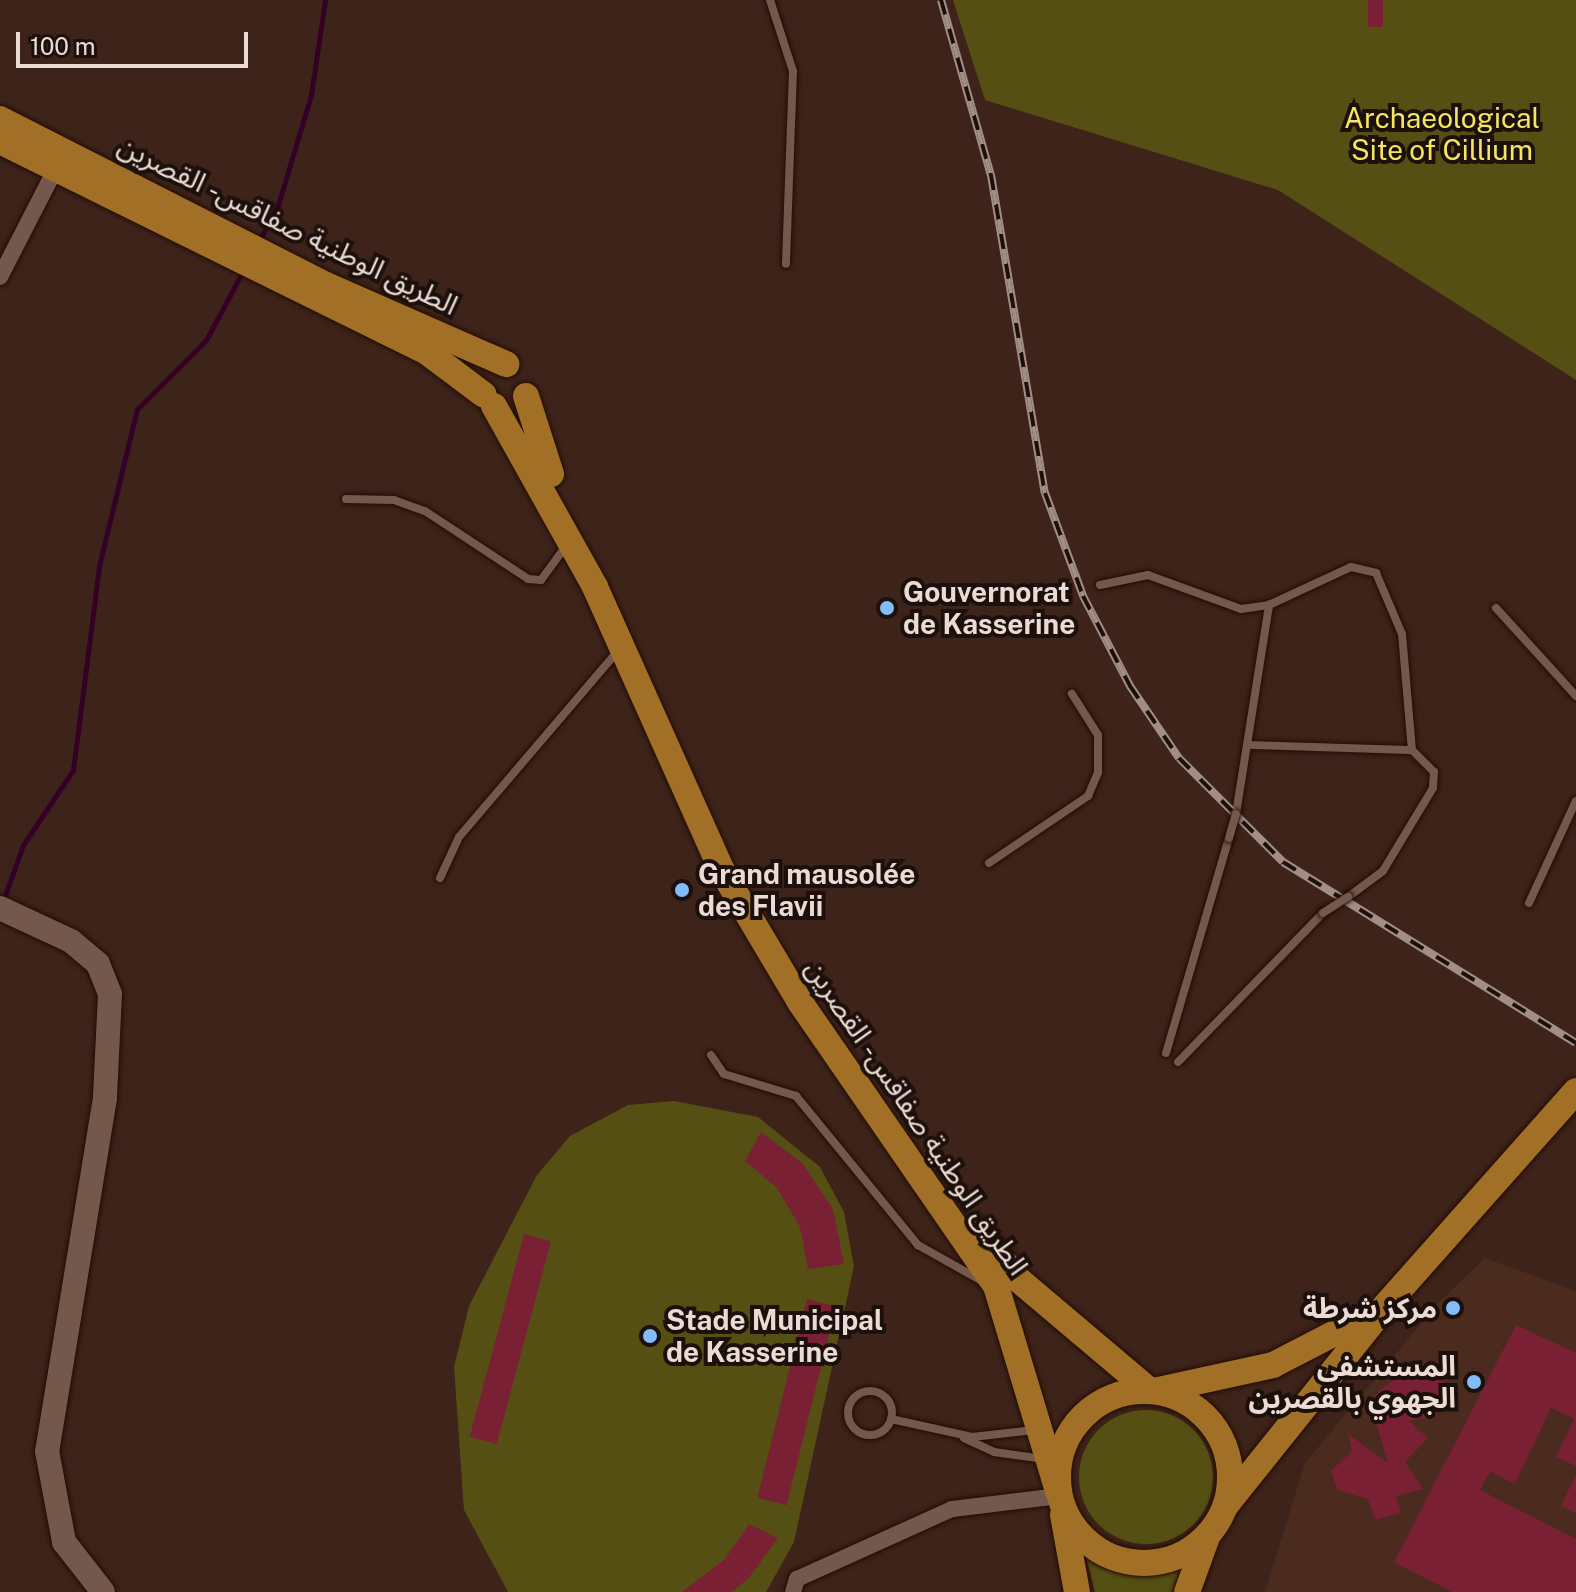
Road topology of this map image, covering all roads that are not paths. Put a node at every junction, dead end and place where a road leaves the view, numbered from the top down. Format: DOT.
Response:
graph roads {
  1 [pos="770,0"];
  2 [pos="0,119"];
  3 [pos="0,141"];
  4 [pos="55,170"];
  5 [pos="148,208"];
  6 [pos="786,264"];
  7 [pos="0,277"];
  8 [pos="321,294"];
  9 [pos="506,364"];
  10 [pos="526,396"];
  11 [pos="489,400"];
  12 [pos="346,499"];
  13 [pos="571,539"];
  14 [pos="1100,585"];
  15 [pos="1269,605"];
  16 [pos="1496,608"];
  17 [pos="621,647"];
  18 [pos="1072,694"];
  19 [pos="1576,696"];
  20 [pos="1252,745"];
  21 [pos="1412,750"];
  22 [pos="1576,801"];
  23 [pos="989,863"];
  24 [pos="440,878"];
  25 [pos="1529,903"];
  26 [pos="0,908"];
  27 [pos="1166,1053"];
  28 [pos="711,1055"];
  29 [pos="1178,1062"];
  30 [pos="1576,1091"];
  31 [pos="1568,1115"];
  32 [pos="996,1286"];
  33 [pos="1386,1305"];
  34 [pos="1152,1390"];
  35 [pos="891,1419"];
  36 [pos="1036,1430"];
  37 [pos="960,1435"];
  38 [pos="1044,1459"];
  39 [pos="1059,1498"];
  40 [pos="1226,1505"];
  41 [pos="1207,1537"];
  42 [pos="798,1588"];
  43 [pos="103,1592"];
  44 [pos="1077,1592"];
  45 [pos="1187,1592"];
  1 -- 6 [label="lane"];
  2 -- 5 [label="main road, الطريق الوطنية صفاقس - القصرين"];
  3 -- 4 [label="main road, الطريق الوطنية صفاقس - القصرين"];
  4 -- 5 [label="main road, الطريق الوطنية صفاقس - القصرين"];
  4 -- 7 [label="street"];
  5 -- 8 [label="main road, الطريق الوطنية صفاقس - القصرين"];
  8 -- 9 [label="main road, الطريق الوطنية صفاقس - القصرين"];
  8 -- 11 [label="main road, الطريق الوطنية صفاقس - القصرين"];
  9 -- 10 [label="main road"];
  9 -- 11 [label="main road"];
  10 -- 11 [label="main road"];
  10 -- 34 [label="main road, الطريق الوطنية صفاقس - القصرين"];
  11 -- 13 [label="main road, الطريق الوطنية صفاقس - القصرين"];
  12 -- 13 [label="lane"];
  13 -- 17 [label="main road, الطريق الوطنية صفاقس - القصرين"];
  14 -- 15 [label="lane"];
  15 -- 20 [label="lane"];
  15 -- 21 [label="lane"];
  16 -- 19 [label="lane"];
  17 -- 24 [label="lane"];
  17 -- 32 [label="main road, الطريق الوطنية صفاقس - القصرين"];
  18 -- 23 [label="lane"];
  20 -- 21 [label="lane"];
  20 -- 27 [label="lane, bridge"];
  21 -- 29 [label="lane, bridge"];
  22 -- 25 [label="lane"];
  26 -- 43 [label="street"];
  28 -- 32 [label="lane"];
  30 -- 31 [label="main road"];
  31 -- 33 [label="main road"];
  32 -- 36 [label="main road, الطريق الوطنية صفاقس - القصرين"];
  33 -- 34 [label="main road"];
  33 -- 40 [label="main road"];
  34 -- 39 [label="main road"];
  34 -- 40 [label="main road"];
  35 -- 35 [label="lane"];
  35 -- 37 [label="lane"];
  36 -- 37 [label="lane"];
  36 -- 38 [label="main road, الطريق الوطنية صفاقس - القصرين"];
  37 -- 38 [label="lane"];
  38 -- 39 [label="main road, الطريق الوطنية صفاقس - القصرين"];
  39 -- 41 [label="main road"];
  39 -- 42 [label="street"];
  39 -- 44 [label="main road"];
  40 -- 41 [label="main road"];
  41 -- 45 [label="main road"];
}
